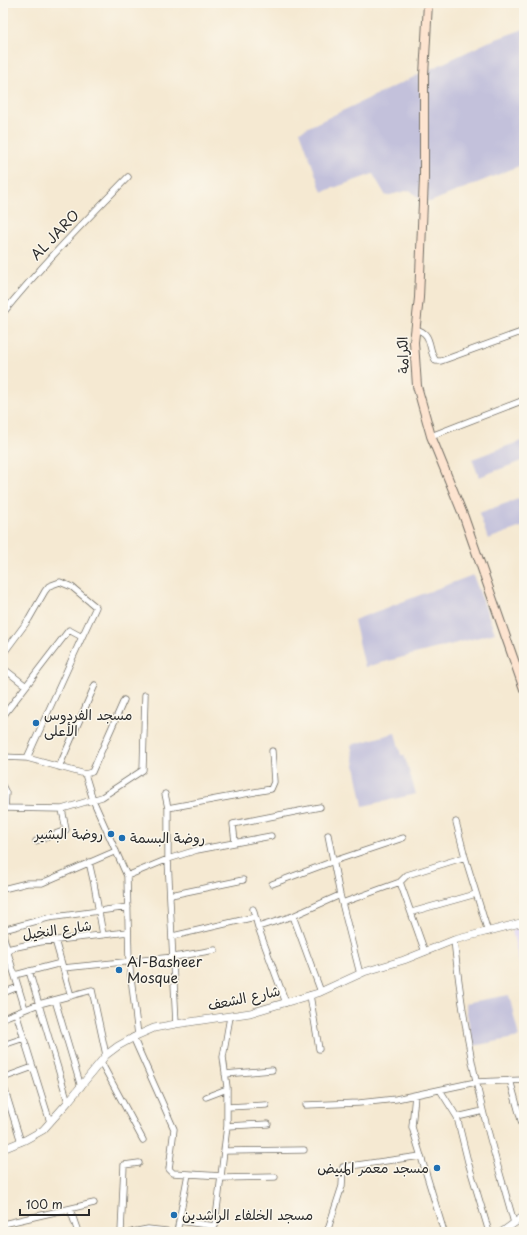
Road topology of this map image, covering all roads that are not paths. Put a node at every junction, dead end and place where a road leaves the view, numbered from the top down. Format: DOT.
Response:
graph roads {
  1 [pos="428,3"];
  2 [pos="128,177"];
  3 [pos="3,313"];
  4 [pos="416,329"];
  5 [pos="524,331"];
  6 [pos="524,400"];
  7 [pos="431,436"];
  8 [pos="82,637"];
  9 [pos="3,654"];
  10 [pos="3,668"];
  11 [pos="95,685"];
  12 [pos="26,686"];
  13 [pos="524,689"];
  14 [pos="145,695"];
  15 [pos="124,700"];
  16 [pos="3,716"];
  17 [pos="272,751"];
  18 [pos="3,758"];
  19 [pos="27,758"];
  20 [pos="59,766"];
  21 [pos="85,774"];
  22 [pos="3,787"];
  23 [pos="165,794"];
  24 [pos="93,800"];
  25 [pos="320,807"];
  26 [pos="4,808"];
  27 [pos="168,808"];
  28 [pos="62,809"];
  29 [pos="456,822"];
  30 [pos="328,834"];
  31 [pos="271,836"];
  32 [pos="404,838"];
  33 [pos="36,841"];
  34 [pos="235,842"];
  35 [pos="116,851"];
  36 [pos="464,857"];
  37 [pos="168,859"];
  38 [pos="334,860"];
  39 [pos="89,862"];
  40 [pos="127,876"];
  41 [pos="243,880"];
  42 [pos="400,882"];
  43 [pos="272,884"];
  44 [pos="3,889"];
  45 [pos="476,894"];
  46 [pos="171,895"];
  47 [pos="340,895"];
  48 [pos="342,903"];
  49 [pos="128,907"];
  50 [pos="253,909"];
  51 [pos="99,911"];
  52 [pos="412,912"];
  53 [pos="255,916"];
  54 [pos="293,916"];
  55 [pos="524,922"];
  56 [pos="258,927"];
  57 [pos="3,930"];
  58 [pos="128,932"];
  59 [pos="488,932"];
  60 [pos="3,934"];
  61 [pos="103,936"];
  62 [pos="173,936"];
  63 [pos="55,940"];
  64 [pos="454,940"];
  65 [pos="8,950"];
  66 [pos="215,950"];
  67 [pos="425,952"];
  68 [pos="174,957"];
  69 [pos="10,960"];
  70 [pos="129,961"];
  71 [pos="3,963"];
  72 [pos="62,965"];
  73 [pos="29,971"];
  74 [pos="360,974"];
  75 [pos="15,975"];
  76 [pos="18,987"];
  77 [pos="321,992"];
  78 [pos="3,993"];
  79 [pos="310,995"];
  80 [pos="71,996"];
  81 [pos="55,1000"];
  82 [pos="286,1003"];
  83 [pos="39,1004"];
  84 [pos="25,1009"];
  85 [pos="16,1013"];
  86 [pos="230,1017"];
  87 [pos="3,1018"];
  88 [pos="176,1024"];
  89 [pos="136,1036"];
  90 [pos="24,1038"];
  91 [pos="3,1045"];
  92 [pos="319,1049"];
  93 [pos="106,1055"];
  94 [pos="100,1062"];
  95 [pos="33,1067"];
  96 [pos="272,1070"];
  97 [pos="225,1074"];
  98 [pos="3,1078"];
  99 [pos="510,1080"];
  100 [pos="524,1080"];
  101 [pos="476,1082"];
  102 [pos="3,1084"];
  103 [pos="81,1087"];
  104 [pos="227,1089"];
  105 [pos="440,1090"];
  106 [pos="415,1095"];
  107 [pos="206,1097"];
  108 [pos="68,1102"];
  109 [pos="266,1105"];
  110 [pos="306,1105"];
  111 [pos="228,1107"];
  112 [pos="483,1111"];
  113 [pos="457,1117"];
  114 [pos="50,1122"];
  115 [pos="268,1124"];
  116 [pos="227,1126"];
  117 [pos="524,1131"];
  118 [pos="143,1140"];
  119 [pos="21,1142"];
  120 [pos="3,1149"];
  121 [pos="304,1150"];
  122 [pos="225,1151"];
  123 [pos="421,1156"];
  124 [pos="139,1163"];
  125 [pos="188,1174"];
  126 [pos="222,1177"];
  127 [pos="275,1177"];
  128 [pos="94,1203"];
  129 [pos="70,1208"];
  130 [pos="524,1216"];
  131 [pos="179,1221"];
  132 [pos="514,1223"];
  133 [pos="3,1224"];
  134 [pos="166,1230"];
  135 [pos="78,1232"];
  136 [pos="121,1232"];
  137 [pos="132,1232"];
  138 [pos="177,1232"];
  139 [pos="327,1232"];
  140 [pos="444,1232"];
  141 [pos="489,1232"];
  142 [pos="503,1232"];
  1 -- 4 [label="main road, الكرامة"];
  2 -- 3 [label="street, AL JARO"];
  4 -- 5 [label="street"];
  4 -- 7 [label="main road, الكرامة"];
  6 -- 7 [label="street"];
  7 -- 13 [label="main road, الكرامة"];
  8 -- 9 [label="street"];
  8 -- 12 [label="street"];
  8 -- 19 [label="street"];
  10 -- 12 [label="street"];
  11 -- 20 [label="street"];
  12 -- 16 [label="street"];
  14 -- 24 [label="street"];
  15 -- 21 [label="street"];
  17 -- 27 [label="street"];
  18 -- 19 [label="street"];
  19 -- 20 [label="street"];
  20 -- 21 [label="street"];
  21 -- 24 [label="street"];
  22 -- 26 [label="street"];
  23 -- 27 [label="street"];
  24 -- 28 [label="street"];
  24 -- 35 [label="street"];
  25 -- 34 [label="street"];
  26 -- 28 [label="street"];
  27 -- 37 [label="street"];
  28 -- 33 [label="street"];
  29 -- 36 [label="street"];
  30 -- 38 [label="street"];
  31 -- 34 [label="street"];
  32 -- 38 [label="street"];
  34 -- 37 [label="street"];
  35 -- 39 [label="street"];
  35 -- 40 [label="street"];
  36 -- 42 [label="street"];
  36 -- 45 [label="street"];
  37 -- 40 [label="street"];
  37 -- 46 [label="street"];
  38 -- 43 [label="street"];
  38 -- 47 [label="street"];
  39 -- 44 [label="street"];
  39 -- 51 [label="street"];
  40 -- 49 [label="street"];
  41 -- 46 [label="street"];
  42 -- 48 [label="street"];
  42 -- 52 [label="street"];
  45 -- 52 [label="street"];
  45 -- 59 [label="street"];
  46 -- 62 [label="street"];
  47 -- 48 [label="street"];
  47 -- 54 [label="street"];
  48 -- 74 [label="street"];
  49 -- 51 [label="street"];
  49 -- 58 [label="street"];
  50 -- 53 [label="street"];
  51 -- 57 [label="street"];
  51 -- 61 [label="street"];
  52 -- 67 [label="street"];
  53 -- 56 [label="street"];
  53 -- 62 [label="street"];
  54 -- 56 [label="street"];
  54 -- 77 [label="street"];
  55 -- 59 [label="street, شارع الشعف"];
  56 -- 82 [label="street"];
  58 -- 61 [label="street, شارع النخيل"];
  58 -- 70 [label="street"];
  59 -- 64 [label="street, شارع الشعف"];
  60 -- 65 [label="street"];
  61 -- 63 [label="street, شارع النخيل"];
  62 -- 68 [label="street"];
  63 -- 65 [label="street, شارع النخيل"];
  63 -- 72 [label="street"];
  64 -- 67 [label="street, شارع الشعف"];
  64 -- 101 [label="street"];
  65 -- 69 [label="street, شارع النخيل"];
  66 -- 68 [label="street"];
  67 -- 74 [label="street, شارع الشعف"];
  68 -- 70 [label="street"];
  68 -- 88 [label="street"];
  69 -- 71 [label="street"];
  69 -- 75 [label="street, شارع النخيل"];
  70 -- 72 [label="street"];
  70 -- 89 [label="street"];
  72 -- 73 [label="street"];
  72 -- 80 [label="street"];
  73 -- 75 [label="street"];
  73 -- 83 [label="street"];
  74 -- 77 [label="street, شارع الشعف"];
  75 -- 76 [label="street, شارع النخيل"];
  76 -- 78 [label="street"];
  76 -- 84 [label="street, شارع النخيل"];
  77 -- 79 [label="street, شارع الشعف"];
  79 -- 82 [label="street, شارع الشعف"];
  79 -- 92 [label="street"];
  80 -- 81 [label="street"];
  80 -- 93 [label="street"];
  81 -- 83 [label="street"];
  81 -- 103 [label="street"];
  82 -- 86 [label="street, شارع الشعف"];
  83 -- 84 [label="street"];
  83 -- 108 [label="street"];
  84 -- 85 [label="street"];
  85 -- 87 [label="street"];
  85 -- 90 [label="street"];
  86 -- 88 [label="street, شارع الشعف"];
  86 -- 97 [label="street"];
  88 -- 89 [label="street, شارع الشعف"];
  89 -- 93 [label="street, شارع الشعف"];
  89 -- 125 [label="street"];
  90 -- 91 [label="street"];
  90 -- 95 [label="street"];
  93 -- 94 [label="street, شارع الشعف"];
  94 -- 103 [label="street, شارع الشعف"];
  94 -- 118 [label="street"];
  95 -- 98 [label="street"];
  95 -- 114 [label="street"];
  96 -- 97 [label="street"];
  97 -- 104 [label="street"];
  99 -- 100 [label="street"];
  99 -- 101 [label="street"];
  99 -- 117 [label="street"];
  101 -- 105 [label="street"];
  101 -- 112 [label="street"];
  102 -- 119 [label="street"];
  103 -- 108 [label="street, شارع الشعف"];
  104 -- 107 [label="street"];
  104 -- 111 [label="street"];
  105 -- 106 [label="street"];
  105 -- 113 [label="street"];
  106 -- 110 [label="street"];
  106 -- 123 [label="street"];
  108 -- 114 [label="street, شارع الشعف"];
  109 -- 111 [label="street"];
  111 -- 116 [label="street"];
  112 -- 113 [label="street"];
  112 -- 132 [label="street"];
  113 -- 141 [label="street"];
  114 -- 119 [label="street, شارع الشعف"];
  115 -- 116 [label="street"];
  116 -- 122 [label="street"];
  119 -- 120 [label="street, شارع الشعف"];
  121 -- 122 [label="street"];
  122 -- 126 [label="street"];
  123 -- 139 [label="street"];
  123 -- 140 [label="street"];
  124 -- 136 [label="street"];
  125 -- 126 [label="street"];
  125 -- 131 [label="street"];
  126 -- 127 [label="street"];
  126 -- 131 [label="street"];
  128 -- 129 [label="street"];
  129 -- 133 [label="street"];
  129 -- 135 [label="street"];
  130 -- 132 [label="street"];
  131 -- 138 [label="street"];
  132 -- 142 [label="street"];
  134 -- 137 [label="street"];
}
